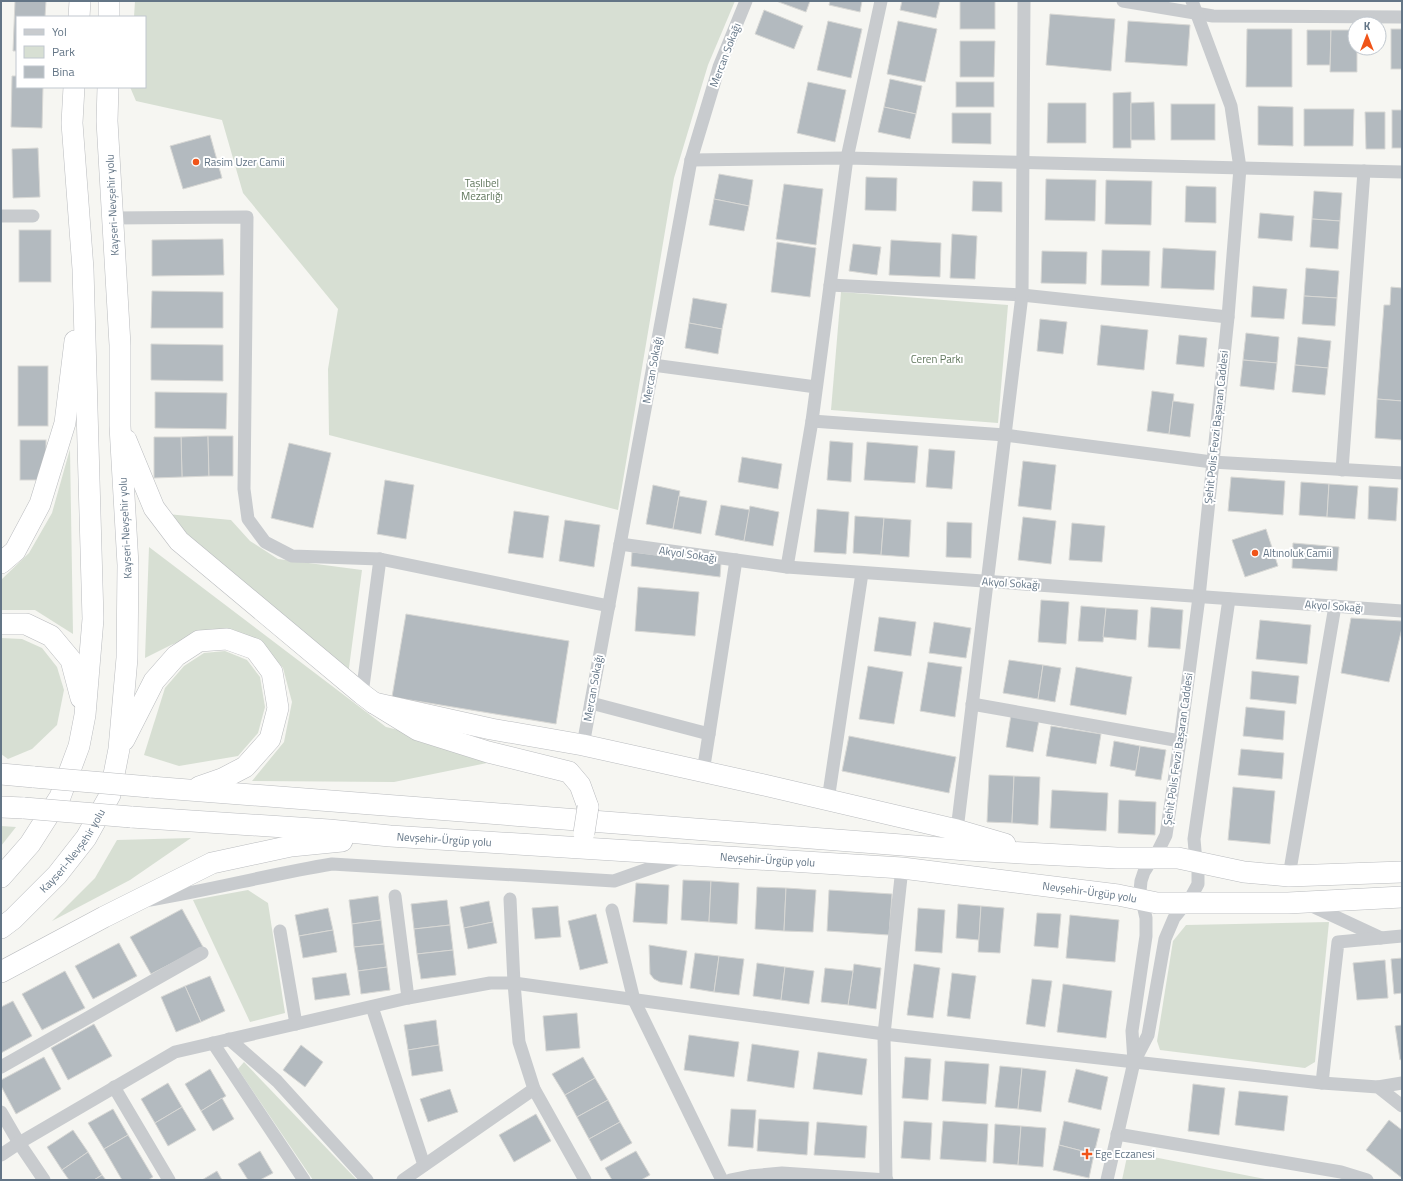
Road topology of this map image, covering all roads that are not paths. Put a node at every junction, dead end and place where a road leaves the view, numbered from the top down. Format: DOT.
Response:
graph roads {
  1 [pos="80,1"];
  2 [pos="109,1"];
  3 [pos="746,1"];
  4 [pos="881,1"];
  5 [pos="1024,1"];
  6 [pos="1123,1"];
  7 [pos="1194,7"];
  8 [pos="79,16"];
  9 [pos="109,16"];
  10 [pos="1402,17"];
  11 [pos="74,88"];
  12 [pos="108,88"];
  13 [pos="847,158"];
  14 [pos="691,160"];
  15 [pos="1024,162"];
  16 [pos="1240,168"];
  17 [pos="1364,171"];
  18 [pos="1402,172"];
  19 [pos="1,216"];
  20 [pos="33,216"];
  21 [pos="112,218"];
  22 [pos="83,269"];
  23 [pos="830,285"];
  24 [pos="1022,295"];
  25 [pos="1228,317"];
  26 [pos="653,365"];
  27 [pos="816,387"];
  28 [pos="812,421"];
  29 [pos="120,426"];
  30 [pos="1005,435"];
  31 [pos="1212,462"];
  32 [pos="1342,470"];
  33 [pos="1402,473"];
  34 [pos="620,544"];
  35 [pos="380,559"];
  36 [pos="736,560"];
  37 [pos="1,563"];
  38 [pos="787,568"];
  39 [pos="862,573"];
  40 [pos="987,582"];
  41 [pos="1199,597"];
  42 [pos="1229,599"];
  43 [pos="609,606"];
  44 [pos="1335,606"];
  45 [pos="1402,611"];
  46 [pos="1,624"];
  47 [pos="368,698"];
  48 [pos="591,703"];
  49 [pos="972,704"];
  50 [pos="85,715"];
  51 [pos="709,734"];
  52 [pos="1180,740"];
  53 [pos="583,745"];
  54 [pos="119,749"];
  55 [pos="703,772"];
  56 [pos="1,774"];
  57 [pos="192,790"];
  58 [pos="828,800"];
  59 [pos="1,807"];
  60 [pos="957,830"];
  61 [pos="390,836"];
  62 [pos="568,846"];
  63 [pos="690,854"];
  64 [pos="1036,854"];
  65 [pos="1155,857"];
  66 [pos="1196,862"];
  67 [pos="902,868"];
  68 [pos="1402,872"];
  69 [pos="1289,876"];
  70 [pos="1,877"];
  71 [pos="395,896"];
  72 [pos="1402,897"];
  73 [pos="510,899"];
  74 [pos="1141,900"];
  75 [pos="1186,902"];
  76 [pos="1304,902"];
  77 [pos="131,903"];
  78 [pos="612,910"];
  79 [pos="1,928"];
  80 [pos="280,932"];
  81 [pos="1402,936"];
  82 [pos="1382,938"];
  83 [pos="202,953"];
  84 [pos="1,972"];
  85 [pos="514,983"];
  86 [pos="408,998"];
  87 [pos="634,1000"];
  88 [pos="372,1007"];
  89 [pos="296,1024"];
  90 [pos="884,1034"];
  91 [pos="229,1039"];
  92 [pos="213,1043"];
  93 [pos="1134,1062"];
  94 [pos="1,1067"];
  95 [pos="1322,1083"];
  96 [pos="1402,1083"];
  97 [pos="114,1087"];
  98 [pos="1378,1087"];
  99 [pos="534,1089"];
  100 [pos="1402,1106"];
  101 [pos="1,1112"];
  102 [pos="1117,1134"];
  103 [pos="19,1143"];
  104 [pos="1,1155"];
  105 [pos="424,1165"];
  106 [pos="44,1180"];
  107 [pos="169,1180"];
  108 [pos="304,1180"];
  109 [pos="367,1180"];
  110 [pos="403,1180"];
  111 [pos="585,1180"];
  112 [pos="722,1180"];
  113 [pos="730,1180"];
  114 [pos="887,1180"];
  115 [pos="1107,1180"];
  116 [pos="1367,1180"];
  1 -- 8 [label="highway"];
  2 -- 9 [label="highway"];
  3 -- 14 [label="street, Mercan Sokağı"];
  4 -- 13 [label="street"];
  5 -- 15 [label="street"];
  6 -- 7 [label="street"];
  7 -- 10 [label="street"];
  7 -- 16 [label="street, Şehit Polis Fevzi Başaran Caddesi"];
  11 -- 22 [label="highway"];
  12 -- 21 [label="highway, Kayseri-Nevşehir yolu"];
  13 -- 14 [label="street"];
  13 -- 15 [label="street"];
  13 -- 23 [label="street"];
  14 -- 26 [label="street, Mercan Sokağı"];
  15 -- 16 [label="street"];
  15 -- 24 [label="street"];
  16 -- 17 [label="street"];
  16 -- 25 [label="street, Şehit Polis Fevzi Başaran Caddesi"];
  17 -- 18 [label="street"];
  17 -- 32 [label="street"];
  19 -- 20 [label="street"];
  21 -- 29 [label="highway, Kayseri-Nevşehir yolu"];
  21 -- 35 [label="street"];
  22 -- 37 [label="highway"];
  22 -- 50 [label="highway"];
  23 -- 24 [label="street"];
  23 -- 27 [label="street"];
  24 -- 25 [label="street"];
  24 -- 30 [label="street"];
  25 -- 31 [label="street, Şehit Polis Fevzi Başaran Caddesi"];
  26 -- 27 [label="street"];
  26 -- 34 [label="street, Mercan Sokağı"];
  27 -- 28 [label="street"];
  28 -- 30 [label="street"];
  28 -- 38 [label="street"];
  29 -- 47 [label="highway"];
  29 -- 54 [label="highway, Kayseri-Nevşehir yolu"];
  30 -- 31 [label="street"];
  30 -- 40 [label="street"];
  31 -- 32 [label="street"];
  31 -- 41 [label="street, Şehit Polis Fevzi Başaran Caddesi"];
  32 -- 33 [label="street"];
  34 -- 36 [label="street, Akyol Sokağı"];
  34 -- 43 [label="street, Mercan Sokağı"];
  35 -- 43 [label="street"];
  35 -- 47 [label="street"];
  36 -- 38 [label="street, Akyol Sokağı"];
  36 -- 51 [label="street"];
  38 -- 39 [label="street, Akyol Sokağı"];
  39 -- 40 [label="street, Akyol Sokağı"];
  39 -- 58 [label="street"];
  40 -- 41 [label="street, Akyol Sokağı"];
  40 -- 49 [label="street"];
  41 -- 42 [label="street, Akyol Sokağı"];
  41 -- 52 [label="street, Şehit Polis Fevzi Başaran Caddesi"];
  42 -- 44 [label="street, Akyol Sokağı"];
  42 -- 66 [label="street"];
  43 -- 48 [label="street, Mercan Sokağı"];
  44 -- 45 [label="street, Akyol Sokağı"];
  44 -- 69 [label="street"];
  46 -- 50 [label="highway"];
  47 -- 53 [label="highway"];
  47 -- 62 [label="highway, bridge"];
  48 -- 51 [label="street"];
  48 -- 53 [label="street, Mercan Sokağı"];
  49 -- 52 [label="street"];
  49 -- 60 [label="street"];
  50 -- 70 [label="highway"];
  51 -- 55 [label="street"];
  52 -- 65 [label="street, Şehit Polis Fevzi Başaran Caddesi"];
  53 -- 55 [label="highway"];
  54 -- 57 [label="highway"];
  54 -- 79 [label="highway, Kayseri-Nevşehir yolu"];
  55 -- 58 [label="highway"];
  56 -- 57 [label="highway, bridge"];
  57 -- 64 [label="highway"];
  58 -- 60 [label="highway"];
  59 -- 61 [label="highway, Nevşehir-Ürgüp yolu, bridge"];
  60 -- 64 [label="highway"];
  61 -- 62 [label="highway, Nevşehir-Ürgüp yolu"];
  61 -- 77 [label="highway"];
  62 -- 63 [label="highway, Nevşehir-Ürgüp yolu"];
  63 -- 67 [label="highway, Nevşehir-Ürgüp yolu"];
  63 -- 77 [label="street"];
  64 -- 65 [label="highway"];
  65 -- 66 [label="highway"];
  65 -- 74 [label="street"];
  66 -- 69 [label="highway"];
  66 -- 75 [label="street"];
  67 -- 74 [label="highway, Nevşehir-Ürgüp yolu"];
  67 -- 90 [label="street"];
  68 -- 69 [label="highway"];
  71 -- 86 [label="street"];
  72 -- 76 [label="highway, Nevşehir-Ürgüp yolu"];
  73 -- 85 [label="street"];
  74 -- 75 [label="highway, Nevşehir-Ürgüp yolu"];
  74 -- 93 [label="street"];
  75 -- 76 [label="highway, Nevşehir-Ürgüp yolu"];
  75 -- 93 [label="street"];
  76 -- 82 [label="street"];
  77 -- 84 [label="highway"];
  78 -- 87 [label="street"];
  80 -- 89 [label="street"];
  81 -- 82 [label="street"];
  82 -- 95 [label="street"];
  83 -- 94 [label="street"];
  85 -- 86 [label="street"];
  85 -- 87 [label="street"];
  85 -- 99 [label="street"];
  86 -- 88 [label="street"];
  87 -- 90 [label="street"];
  87 -- 112 [label="street"];
  88 -- 89 [label="street"];
  88 -- 105 [label="street"];
  89 -- 91 [label="street"];
  90 -- 93 [label="street"];
  90 -- 114 [label="street"];
  91 -- 92 [label="street"];
  91 -- 109 [label="street"];
  92 -- 97 [label="street"];
  92 -- 108 [label="street"];
  93 -- 95 [label="street"];
  93 -- 102 [label="street"];
  95 -- 98 [label="street"];
  96 -- 98 [label="street"];
  97 -- 103 [label="street"];
  97 -- 107 [label="street"];
  98 -- 100 [label="street"];
  99 -- 105 [label="street"];
  99 -- 111 [label="street"];
  101 -- 103 [label="street"];
  102 -- 115 [label="street"];
  102 -- 116 [label="street"];
  103 -- 104 [label="street"];
  103 -- 106 [label="street"];
  105 -- 110 [label="street"];
  113 -- 114 [label="street"];
}
